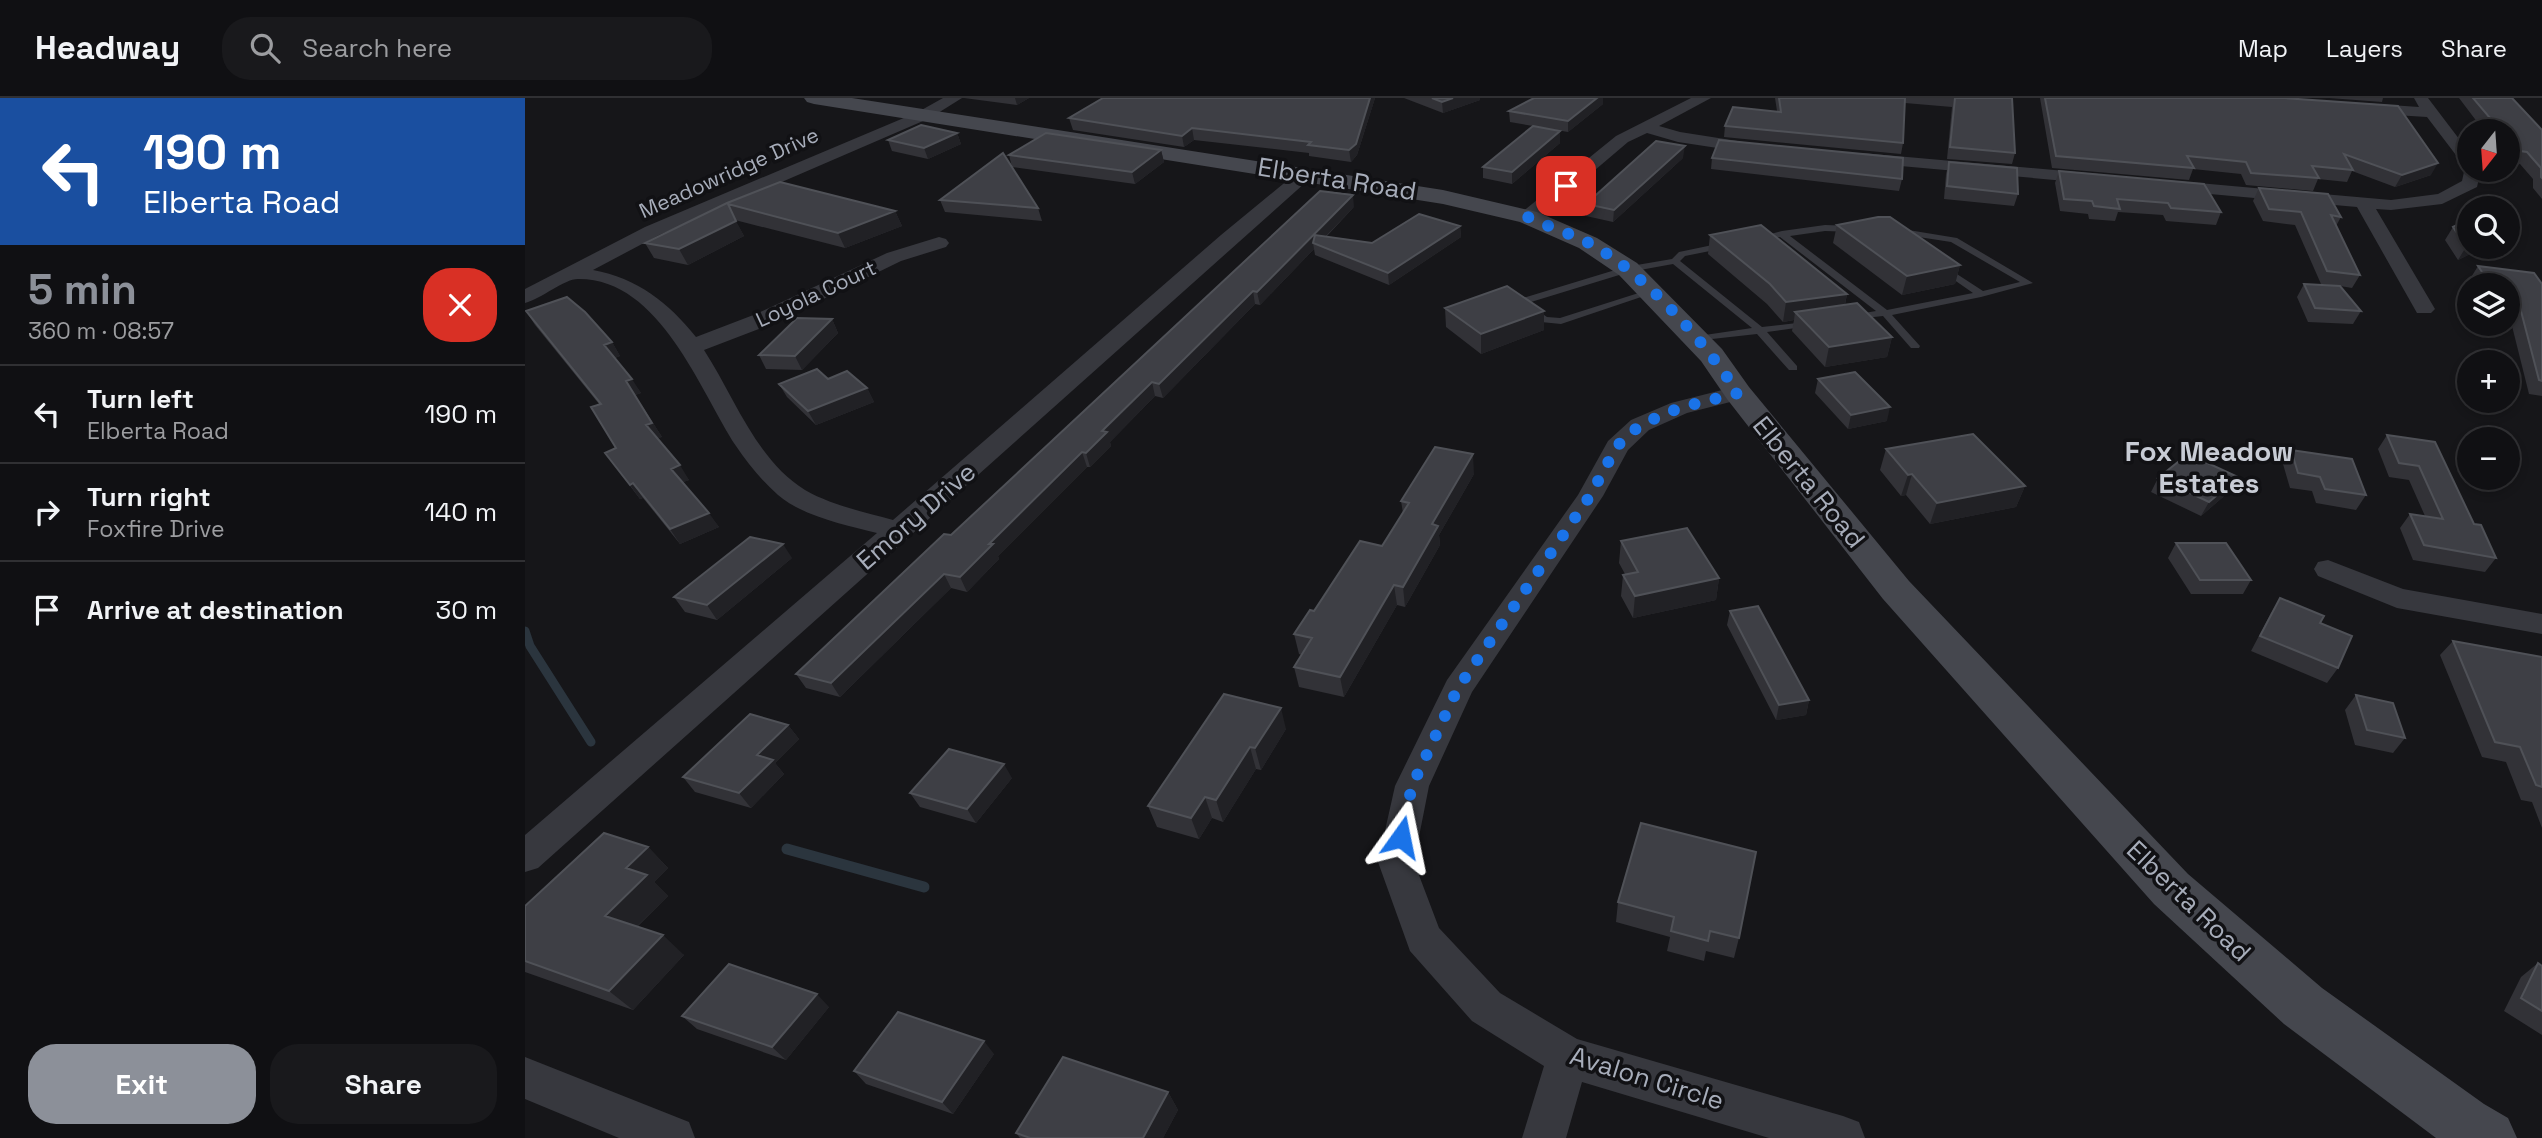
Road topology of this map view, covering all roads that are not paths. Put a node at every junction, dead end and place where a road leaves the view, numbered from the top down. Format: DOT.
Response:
graph roads {
  1 [pos="814,98"];
  2 [pos="954,98"];
  3 [pos="1703,98"];
  4 [pos="2420,98"];
  5 [pos="2351,107"];
  6 [pos="2432,113"];
  7 [pos="924,115"];
  8 [pos="1644,127"];
  9 [pos="2457,147"];
  10 [pos="1772,151"];
  11 [pos="1845,157"];
  12 [pos="1306,174"];
  13 [pos="2118,181"];
  14 [pos="2471,182"];
  15 [pos="2145,183"];
  16 [pos="2364,202"];
  17 [pos="1528,217"];
  18 [pos="1863,229"];
  19 [pos="1782,234"];
  20 [pos="1746,241"];
  21 [pos="939,243"];
  22 [pos="1734,243"];
  23 [pos="1909,244"];
  24 [pos="1930,259"];
  25 [pos="1675,261"];
  26 [pos="573,272"];
  27 [pos="1639,281"];
  28 [pos="1981,294"];
  29 [pos="525,297"];
  30 [pos="2424,309"];
  31 [pos="1885,313"];
  32 [pos="1838,319"];
  33 [pos="1825,321"];
  34 [pos="1759,329"];
  35 [pos="1697,339"];
  36 [pos="693,346"];
  37 [pos="1915,346"];
  38 [pos="1793,368"];
  39 [pos="1738,393"];
  40 [pos="899,530"];
  41 [pos="2328,569"];
  42 [pos="2542,624"];
  43 [pos="525,857"];
  44 [pos="1568,1056"];
  45 [pos="525,1078"];
  46 [pos="2469,1133"];
  47 [pos="673,1138"];
  48 [pos="1544,1138"];
  49 [pos="1843,1138"];
  1 -- 7 [label="street, Elberta Road"];
  2 -- 7 [label="street, Meadowridge Drive"];
  3 -- 8 [label="street"];
  4 -- 6 [label="street"];
  5 -- 6 [label="street"];
  6 -- 9 [label="street"];
  7 -- 12 [label="street, Elberta Road"];
  7 -- 26 [label="street, Meadowridge Drive"];
  8 -- 10 [label="street"];
  8 -- 17 [label="street"];
  11 -- 13 [label="street"];
  12 -- 17 [label="street, Elberta Road"];
  12 -- 40 [label="street, Emory Drive"];
  14 -- 16 [label="street"];
  15 -- 16 [label="street"];
  16 -- 30 [label="street"];
  17 -- 27 [label="street, Elberta Road"];
  18 -- 19 [label="lane"];
  19 -- 20 [label="lane"];
  19 -- 31 [label="lane"];
  21 -- 36 [label="street, Loyola Court"];
  22 -- 25 [label="lane"];
  23 -- 28 [label="lane"];
  24 -- 28 [label="lane"];
  25 -- 27 [label="lane"];
  25 -- 34 [label="lane"];
  26 -- 29 [label="street, Meadowridge Drive"];
  26 -- 36 [label="street"];
  27 -- 27 [label="lane"];
  27 -- 35 [label="street, Elberta Road"];
  28 -- 31 [label="lane"];
  31 -- 32 [label="lane"];
  31 -- 37 [label="lane"];
  33 -- 34 [label="lane"];
  34 -- 35 [label="lane"];
  34 -- 38 [label="lane"];
  35 -- 39 [label="street, Elberta Road"];
  36 -- 40 [label="street"];
  39 -- 44 [label="street, Avalon Circle"];
  39 -- 46 [label="street, Elberta Road"];
  40 -- 43 [label="street, Emory Drive"];
  41 -- 42 [label="street"];
  44 -- 48 [label="street"];
  44 -- 49 [label="street, Avalon Circle"];
  45 -- 47 [label="street"];
}
